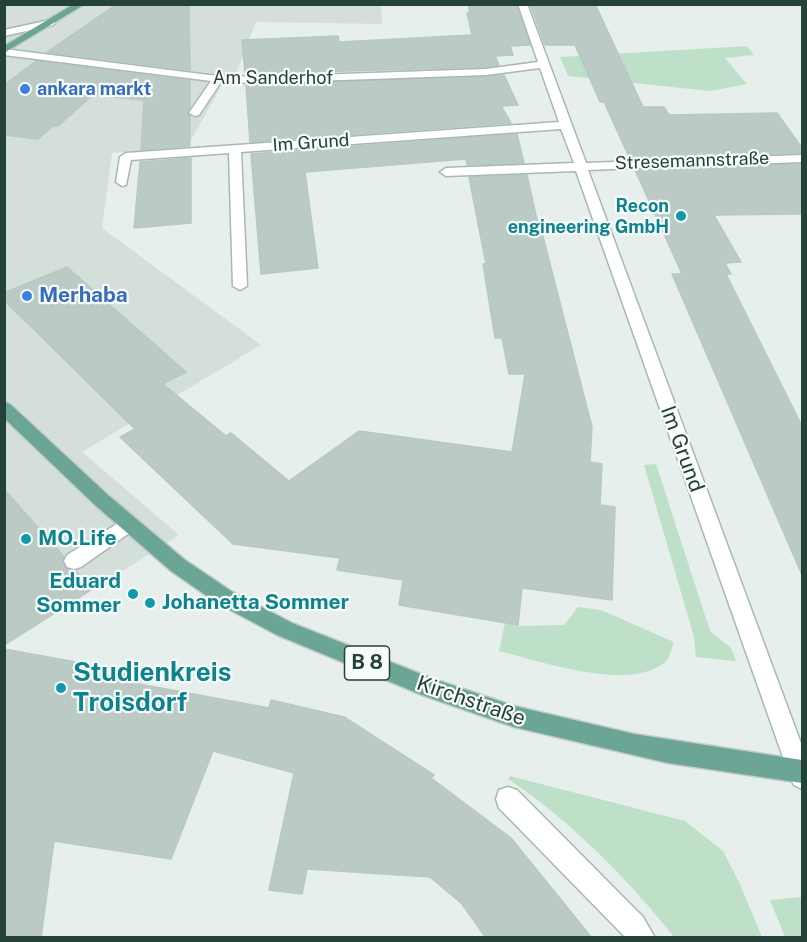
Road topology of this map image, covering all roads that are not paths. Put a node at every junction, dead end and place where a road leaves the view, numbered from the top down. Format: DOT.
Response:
graph roads {
  1 [pos="81,4"];
  2 [pos="522,4"];
  3 [pos="50,23"];
  4 [pos="4,33"];
  5 [pos="4,51"];
  6 [pos="543,64"];
  7 [pos="218,79"];
  8 [pos="195,113"];
  9 [pos="566,125"];
  10 [pos="236,149"];
  11 [pos="802,158"];
  12 [pos="581,165"];
  13 [pos="446,172"];
  14 [pos="122,182"];
  15 [pos="240,286"];
  16 [pos="4,408"];
  17 [pos="128,524"];
  18 [pos="74,561"];
  19 [pos="802,774"];
  20 [pos="508,799"];
  21 [pos="642,938"];
  1 -- 3 [label="main road"];
  2 -- 6 [label="street, Im Grund"];
  3 -- 4 [label="street"];
  3 -- 5 [label="main road"];
  5 -- 7 [label="street, Am Sanderhof"];
  6 -- 7 [label="street, Am Sanderhof"];
  6 -- 9 [label="street, Im Grund"];
  7 -- 8 [label="street"];
  9 -- 10 [label="street, Im Grund"];
  9 -- 12 [label="street, Im Grund"];
  10 -- 14 [label="street, Im Grund"];
  10 -- 15 [label="street"];
  11 -- 12 [label="street, Stresemannstraße"];
  12 -- 13 [label="street, Stresemannstraße"];
  12 -- 19 [label="street, Im Grund"];
  16 -- 17 [label="main road, Kirchstraße / B 8"];
  17 -- 18 [label="street"];
  17 -- 19 [label="main road, Kirchstraße / B 8"];
  20 -- 21 [label="street"];
}
